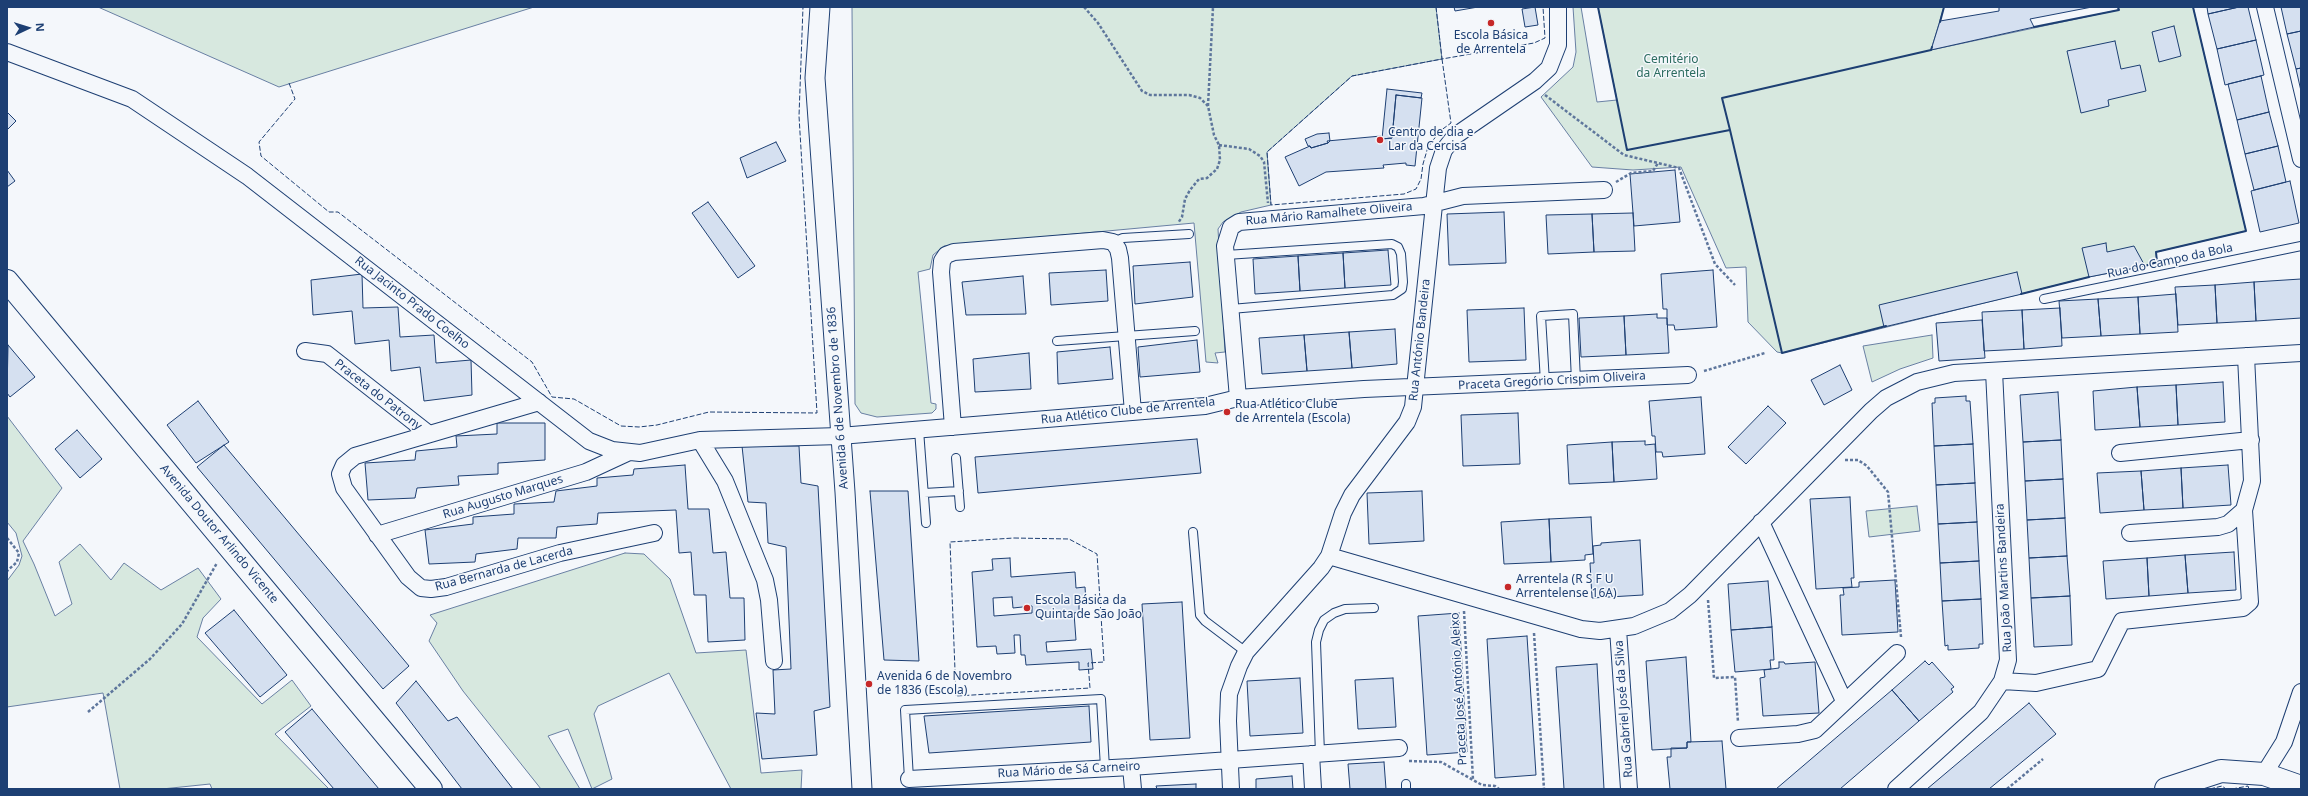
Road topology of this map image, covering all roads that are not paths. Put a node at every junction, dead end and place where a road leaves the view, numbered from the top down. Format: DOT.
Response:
graph roads {
  1 [pos="820,7"];
  2 [pos="1558,7"];
  3 [pos="2265,7"];
  4 [pos="7,52"];
  5 [pos="2301,159"];
  6 [pos="1604,190"];
  7 [pos="1434,205"];
  8 [pos="1189,234"];
  9 [pos="1113,242"];
  10 [pos="2301,246"];
  11 [pos="1226,255"];
  12 [pos="7,280"];
  13 [pos="2044,299"];
  14 [pos="1231,309"];
  15 [pos="1195,331"];
  16 [pos="1127,336"];
  17 [pos="1058,341"];
  18 [pos="304,351"];
  19 [pos="2301,353"];
  20 [pos="2246,356"];
  21 [pos="1994,370"];
  22 [pos="1688,375"];
  23 [pos="1576,381"];
  24 [pos="1545,382"];
  25 [pos="1416,387"];
  26 [pos="1238,398"];
  27 [pos="539,402"];
  28 [pos="1133,412"];
  29 [pos="953,427"];
  30 [pos="919,430"];
  31 [pos="429,434"];
  32 [pos="840,436"];
  33 [pos="700,440"];
  34 [pos="2250,440"];
  35 [pos="627,453"];
  36 [pos="2120,453"];
  37 [pos="956,458"];
  38 [pos="959,491"];
  39 [pos="924,493"];
  40 [pos="960,507"];
  41 [pos="2244,510"];
  42 [pos="1761,522"];
  43 [pos="926,523"];
  44 [pos="1193,532"];
  45 [pos="654,533"];
  46 [pos="2130,533"];
  47 [pos="377,535"];
  48 [pos="1329,556"];
  49 [pos="1374,608"];
  50 [pos="1618,630"];
  51 [pos="1246,652"];
  52 [pos="1897,653"];
  53 [pos="774,661"];
  54 [pos="2002,681"];
  55 [pos="2301,692"];
  56 [pos="1844,701"];
  57 [pos="1739,738"];
  58 [pos="1399,748"];
  59 [pos="1315,754"];
  60 [pos="1229,760"];
  61 [pos="1131,767"];
  62 [pos="1105,768"];
  63 [pos="2264,774"];
  64 [pos="909,779"];
  65 [pos="2301,787"];
  66 [pos="431,789"];
  67 [pos="862,789"];
  68 [pos="1133,789"];
  69 [pos="1231,789"];
  70 [pos="1313,789"];
  71 [pos="1630,789"];
  72 [pos="1896,789"];
  73 [pos="2166,789"];
  1 -- 32 [label="street, Avenida 6 de Novembro de 1836"];
  2 -- 7 [label="street, Rua António Bandeira"];
  3 -- 5 [label="street"];
  4 -- 27 [label="street, Rua Jacinto Prado Coelho"];
  6 -- 7 [label="street, Rua Mário Ramalhete Oliveira"];
  7 -- 11 [label="street, Rua Mário Ramalhete Oliveira"];
  7 -- 25 [label="street, Rua António Bandeira"];
  8 -- 9 [label="lane"];
  9 -- 16 [label="street"];
  9 -- 29 [label="street"];
  10 -- 13 [label="lane, Rua do Campo da Bola"];
  11 -- 14 [label="street, Rua Mário Ramalhete Oliveira"];
  11 -- 14 [label="lane"];
  12 -- 66 [label="main road, Avenida Doutor Arlindo Vicente"];
  14 -- 26 [label="street, Rua Mário Ramalhete Oliveira"];
  15 -- 16 [label="lane"];
  16 -- 17 [label="lane"];
  16 -- 28 [label="street"];
  18 -- 31 [label="street, Praceta do Patrony"];
  19 -- 20 [label="street"];
  20 -- 21 [label="street"];
  20 -- 34 [label="street"];
  21 -- 42 [label="street"];
  21 -- 54 [label="street, Rua João Martins Bandeira"];
  22 -- 23 [label="street, Praceta Gregório Crispim Oliveira"];
  23 -- 24 [label="street, Praceta Gregório Crispim Oliveira"];
  23 -- 24 [label="lane"];
  24 -- 25 [label="street, Praceta Gregório Crispim Oliveira"];
  25 -- 26 [label="street, Rua Atlético Clube de Arrentela"];
  25 -- 48 [label="street, Rua António Bandeira"];
  26 -- 28 [label="street, Rua Atlético Clube de Arrentela"];
  27 -- 31 [label="street, Rua Bernarda de Lacerda"];
  27 -- 35 [label="street, Rua Jacinto Prado Coelho"];
  28 -- 29 [label="street, Rua Atlético Clube de Arrentela"];
  29 -- 30 [label="street, Rua Atlético Clube de Arrentela"];
  30 -- 32 [label="street, Rua Atlético Clube de Arrentela"];
  30 -- 39 [label="lane"];
  31 -- 47 [label="street, Rua Bernarda de Lacerda"];
  32 -- 33 [label="street, Rua Jacinto Prado Coelho"];
  32 -- 67 [label="street, Avenida 6 de Novembro de 1836"];
  33 -- 35 [label="street, Rua Jacinto Prado Coelho"];
  33 -- 53 [label="street"];
  34 -- 36 [label="street"];
  34 -- 41 [label="street"];
  35 -- 47 [label="street, Rua Augusto Marques"];
  37 -- 38 [label="lane"];
  38 -- 39 [label="lane"];
  38 -- 40 [label="lane"];
  39 -- 43 [label="lane"];
  41 -- 46 [label="street"];
  41 -- 54 [label="street"];
  42 -- 50 [label="street"];
  42 -- 56 [label="street"];
  44 -- 51 [label="lane"];
  45 -- 47 [label="street, Rua Bernarda de Lacerda"];
  48 -- 50 [label="street"];
  48 -- 51 [label="street, Rua António Bandeira"];
  49 -- 59 [label="lane"];
  50 -- 71 [label="street, Rua Gabriel José da Silva"];
  51 -- 60 [label="street, Rua António Bandeira"];
  52 -- 56 [label="street"];
  54 -- 72 [label="street, Rua João Martins Bandeira"];
  55 -- 63 [label="street"];
  56 -- 57 [label="street"];
  58 -- 59 [label="street, Rua Mário de Sá Carneiro"];
  59 -- 60 [label="street, Rua Mário de Sá Carneiro"];
  59 -- 70 [label="street"];
  60 -- 61 [label="street, Rua Mário de Sá Carneiro"];
  60 -- 69 [label="street, Rua António Bandeira"];
  61 -- 62 [label="street, Rua Mário de Sá Carneiro"];
  61 -- 68 [label="street"];
  62 -- 64 [label="street, Rua Mário de Sá Carneiro"];
  62 -- 64 [label="lane"];
  63 -- 65 [label="main road"];
  63 -- 73 [label="main road"];
}
